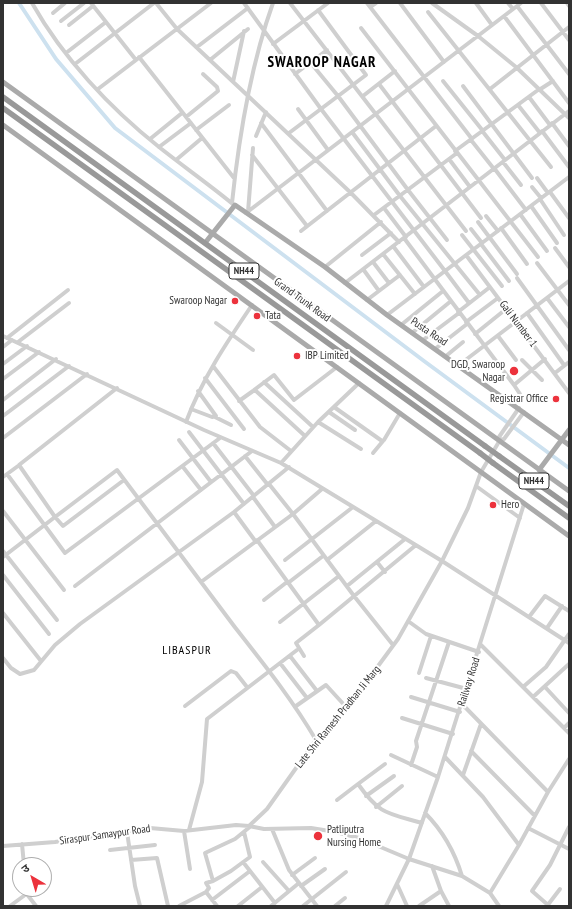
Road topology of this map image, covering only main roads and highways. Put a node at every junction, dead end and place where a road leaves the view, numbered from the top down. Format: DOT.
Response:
graph roads {
  1 [pos="3,82"];
  2 [pos="3,97"];
  3 [pos="3,108"];
  4 [pos="3,125"];
  5 [pos="212,234"];
  6 [pos="205,243"];
  7 [pos="569,430"];
  8 [pos="560,441"];
  9 [pos="569,445"];
  10 [pos="539,470"];
  11 [pos="569,492"];
  12 [pos="569,506"];
  13 [pos="569,518"];
  14 [pos="569,536"];
  1 -- 5 [label="main road"];
  2 -- 6 [label="highway, Grand Trunk Road / NH44"];
  3 -- 13 [label="highway, Grand Trunk Road / NH44, bridge"];
  4 -- 14 [label="main road"];
  5 -- 6 [label="main road"];
  5 -- 8 [label="main road, Pusta Road"];
  5 -- 10 [label="main road"];
  6 -- 12 [label="highway, Grand Trunk Road / NH44, bridge"];
  7 -- 8 [label="main road"];
  8 -- 9 [label="main road, Pusta Road"];
  8 -- 10 [label="main road"];
  10 -- 11 [label="main road"];
}
